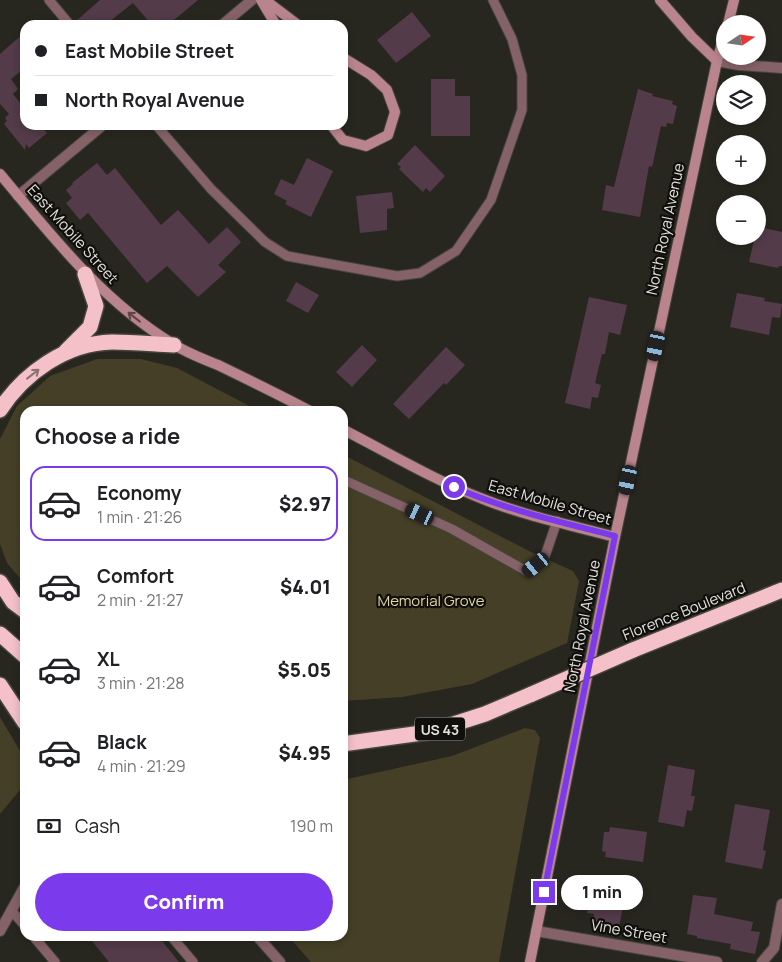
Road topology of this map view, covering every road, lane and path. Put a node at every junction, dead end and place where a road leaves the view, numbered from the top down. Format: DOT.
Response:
graph roads {
  1 [pos="49,0"];
  2 [pos="252,0"];
  3 [pos="261,0"];
  4 [pos="265,0"];
  5 [pos="493,0"];
  6 [pos="660,0"];
  7 [pos="734,0"];
  8 [pos="730,15"];
  9 [pos="66,20"];
  10 [pos="228,20"];
  11 [pos="273,20"];
  12 [pos="291,20"];
  13 [pos="716,60"];
  14 [pos="348,61"];
  15 [pos="716,65"];
  16 [pos="735,65"];
  17 [pos="782,68"];
  18 [pos="97,130"];
  19 [pos="160,130"];
  20 [pos="335,130"];
  21 [pos="0,174"];
  22 [pos="18,196"];
  23 [pos="85,274"];
  24 [pos="174,345"];
  25 [pos="65,352"];
  26 [pos="301,406"];
  27 [pos="0,410"];
  28 [pos="348,432"];
  29 [pos="348,481"];
  30 [pos="557,521"];
  31 [pos="615,536"];
  32 [pos="0,582"];
  33 [pos="782,590"];
  34 [pos="20,607"];
  35 [pos="0,634"];
  36 [pos="20,652"];
  37 [pos="0,684"];
  38 [pos="20,714"];
  39 [pos="348,743"];
  40 [pos="20,895"];
  41 [pos="782,904"];
  42 [pos="11,910"];
  43 [pos="20,920"];
  44 [pos="0,931"];
  45 [pos="536,931"];
  46 [pos="37,941"];
  47 [pos="175,941"];
  48 [pos="261,941"];
  49 [pos="55,962"];
  50 [pos="193,962"];
  51 [pos="280,962"];
  52 [pos="530,962"];
  53 [pos="717,962"];
  54 [pos="762,962"];
  1 -- 9 [label="lane"];
  2 -- 10 [label="street"];
  3 -- 11 [label="street"];
  4 -- 12 [label="street"];
  5 -- 19 [label="lane"];
  6 -- 13 [label="street"];
  7 -- 8 [label="street"];
  14 -- 20 [label="street"];
  15 -- 31 [label="street, North Royal Avenue"];
  16 -- 17 [label="street"];
  18 -- 22 [label="street"];
  21 -- 22 [label="street, East Mobile Street"];
  22 -- 23 [label="street, East Mobile Street"];
  24 -- 23 [label="street, East Mobile Street, one-way"];
  23 -- 25 [label="highway"];
  24 -- 25 [label="highway"];
  24 -- 26 [label="street, East Mobile Street"];
  27 -- 25 [label="highway, one-way"];
  28 -- 30 [label="street, East Mobile Street"];
  29 -- 30 [label="lane"];
  30 -- 31 [label="street, East Mobile Street"];
  31 -- 45 [label="street, North Royal Avenue"];
  32 -- 34 [label="highway"];
  33 -- 39 [label="highway, Florence Boulevard / US 43, bridge"];
  35 -- 36 [label="highway"];
  37 -- 38 [label="highway"];
  40 -- 42 [label="street"];
  41 -- 54 [label="street"];
  42 -- 43 [label="lane"];
  42 -- 44 [label="street"];
  45 -- 52 [label="street, North Royal Avenue"];
  45 -- 53 [label="street, Vine Street"];
  46 -- 49 [label="lane"];
  47 -- 50 [label="lane"];
  48 -- 51 [label="street"];
}
